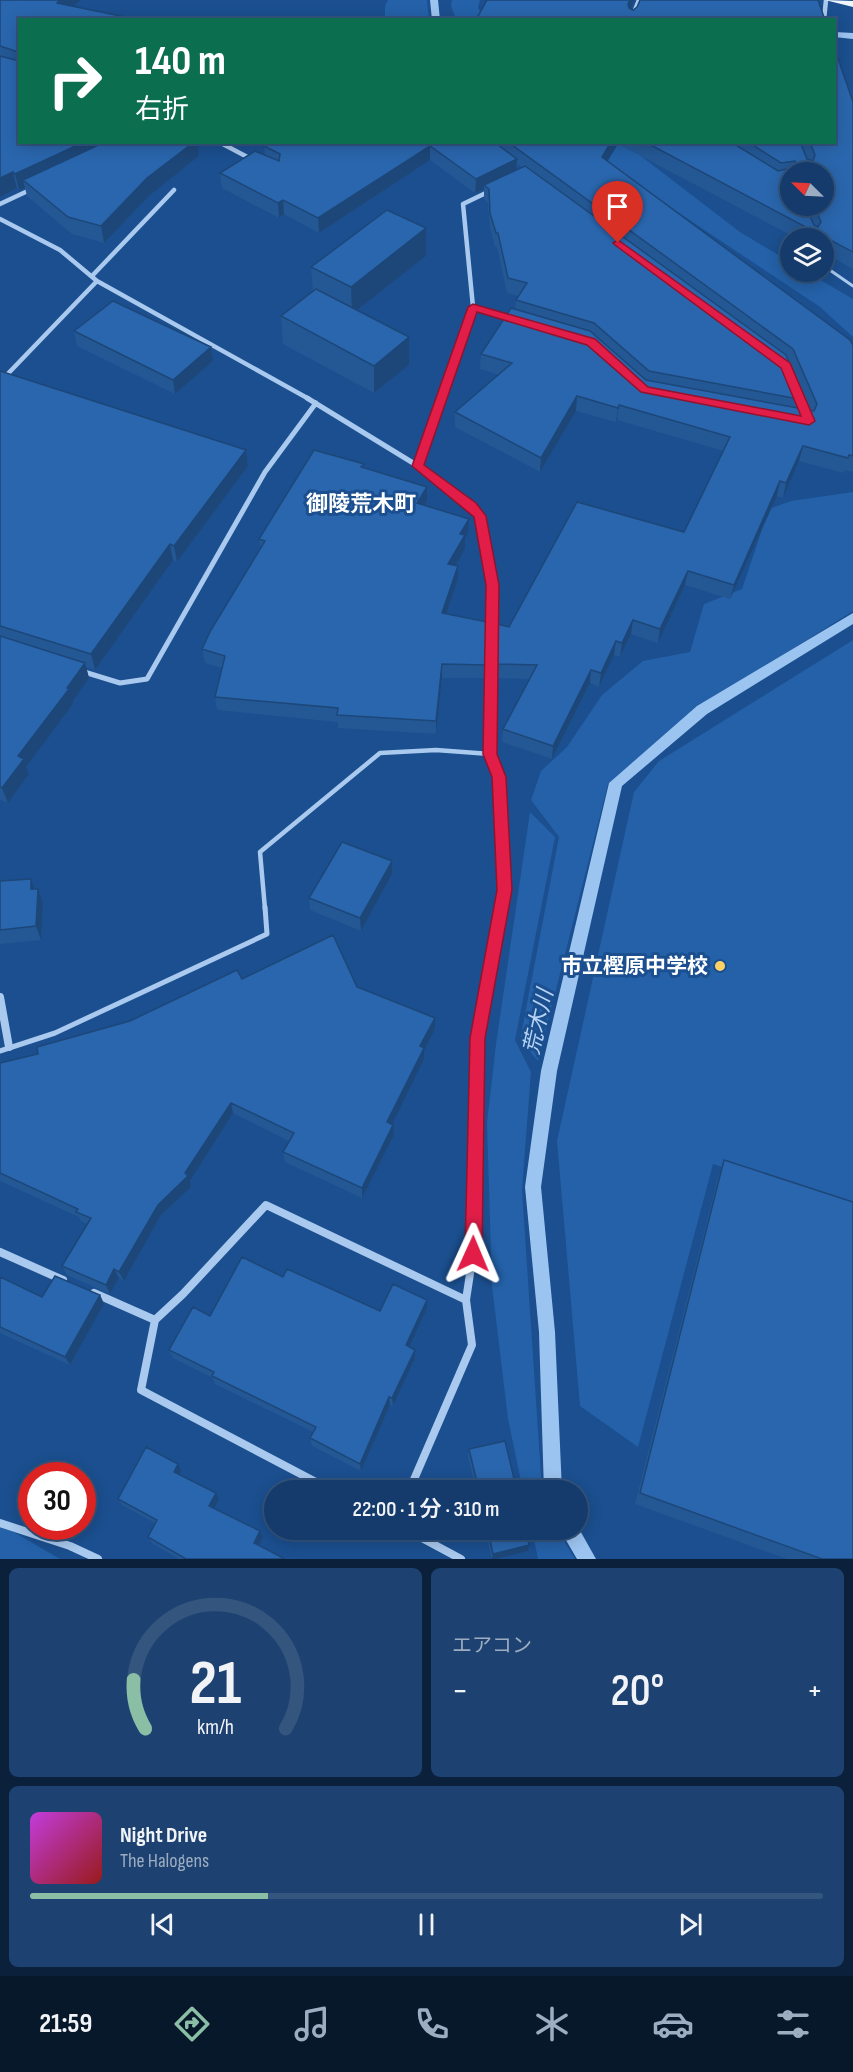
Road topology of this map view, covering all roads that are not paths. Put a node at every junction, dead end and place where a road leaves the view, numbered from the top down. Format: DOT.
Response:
graph roads {
  1 [pos="639,0"];
  2 [pos="828,0"];
  3 [pos="853,4"];
  4 [pos="631,18"];
  5 [pos="824,18"];
  6 [pos="223,144"];
  7 [pos="258,162"];
  8 [pos="41,185"];
  9 [pos="494,189"];
  10 [pos="174,190"];
  11 [pos="0,204"];
  12 [pos="0,219"];
  13 [pos="834,273"];
  14 [pos="92,276"];
  15 [pos="97,280"];
  16 [pos="853,286"];
  17 [pos="473,307"];
  18 [pos="516,320"];
  19 [pos="0,382"];
  20 [pos="316,404"];
  21 [pos="418,466"];
  22 [pos="77,669"];
  23 [pos="490,754"];
  24 [pos="0,997"];
  25 [pos="9,1047"];
  26 [pos="0,1051"];
  27 [pos="0,1252"];
  28 [pos="72,1284"];
  29 [pos="82,1288"];
  30 [pos="466,1300"];
  31 [pos="155,1320"];
  32 [pos="312,1480"];
  33 [pos="414,1480"];
  34 [pos="0,1523"];
  35 [pos="426,1540"];
  36 [pos="98,1559"];
  37 [pos="461,1559"];
  1 -- 4 [label="street"];
  2 -- 3 [label="main road"];
  2 -- 5 [label="street"];
  6 -- 7 [label="street"];
  8 -- 11 [label="street"];
  9 -- 17 [label="street"];
  10 -- 14 [label="street"];
  12 -- 14 [label="street"];
  13 -- 16 [label="lane"];
  14 -- 15 [label="street"];
  15 -- 19 [label="street"];
  15 -- 20 [label="street"];
  17 -- 18 [label="street"];
  17 -- 21 [label="street"];
  20 -- 21 [label="street"];
  20 -- 22 [label="street"];
  21 -- 23 [label="street"];
  23 -- 25 [label="lane"];
  23 -- 30 [label="street"];
  24 -- 25 [label="street"];
  25 -- 26 [label="lane"];
  27 -- 28 [label="street"];
  29 -- 31 [label="street"];
  30 -- 31 [label="street"];
  30 -- 33 [label="street"];
  31 -- 32 [label="street"];
  34 -- 36 [label="street"];
  35 -- 37 [label="street"];
}
